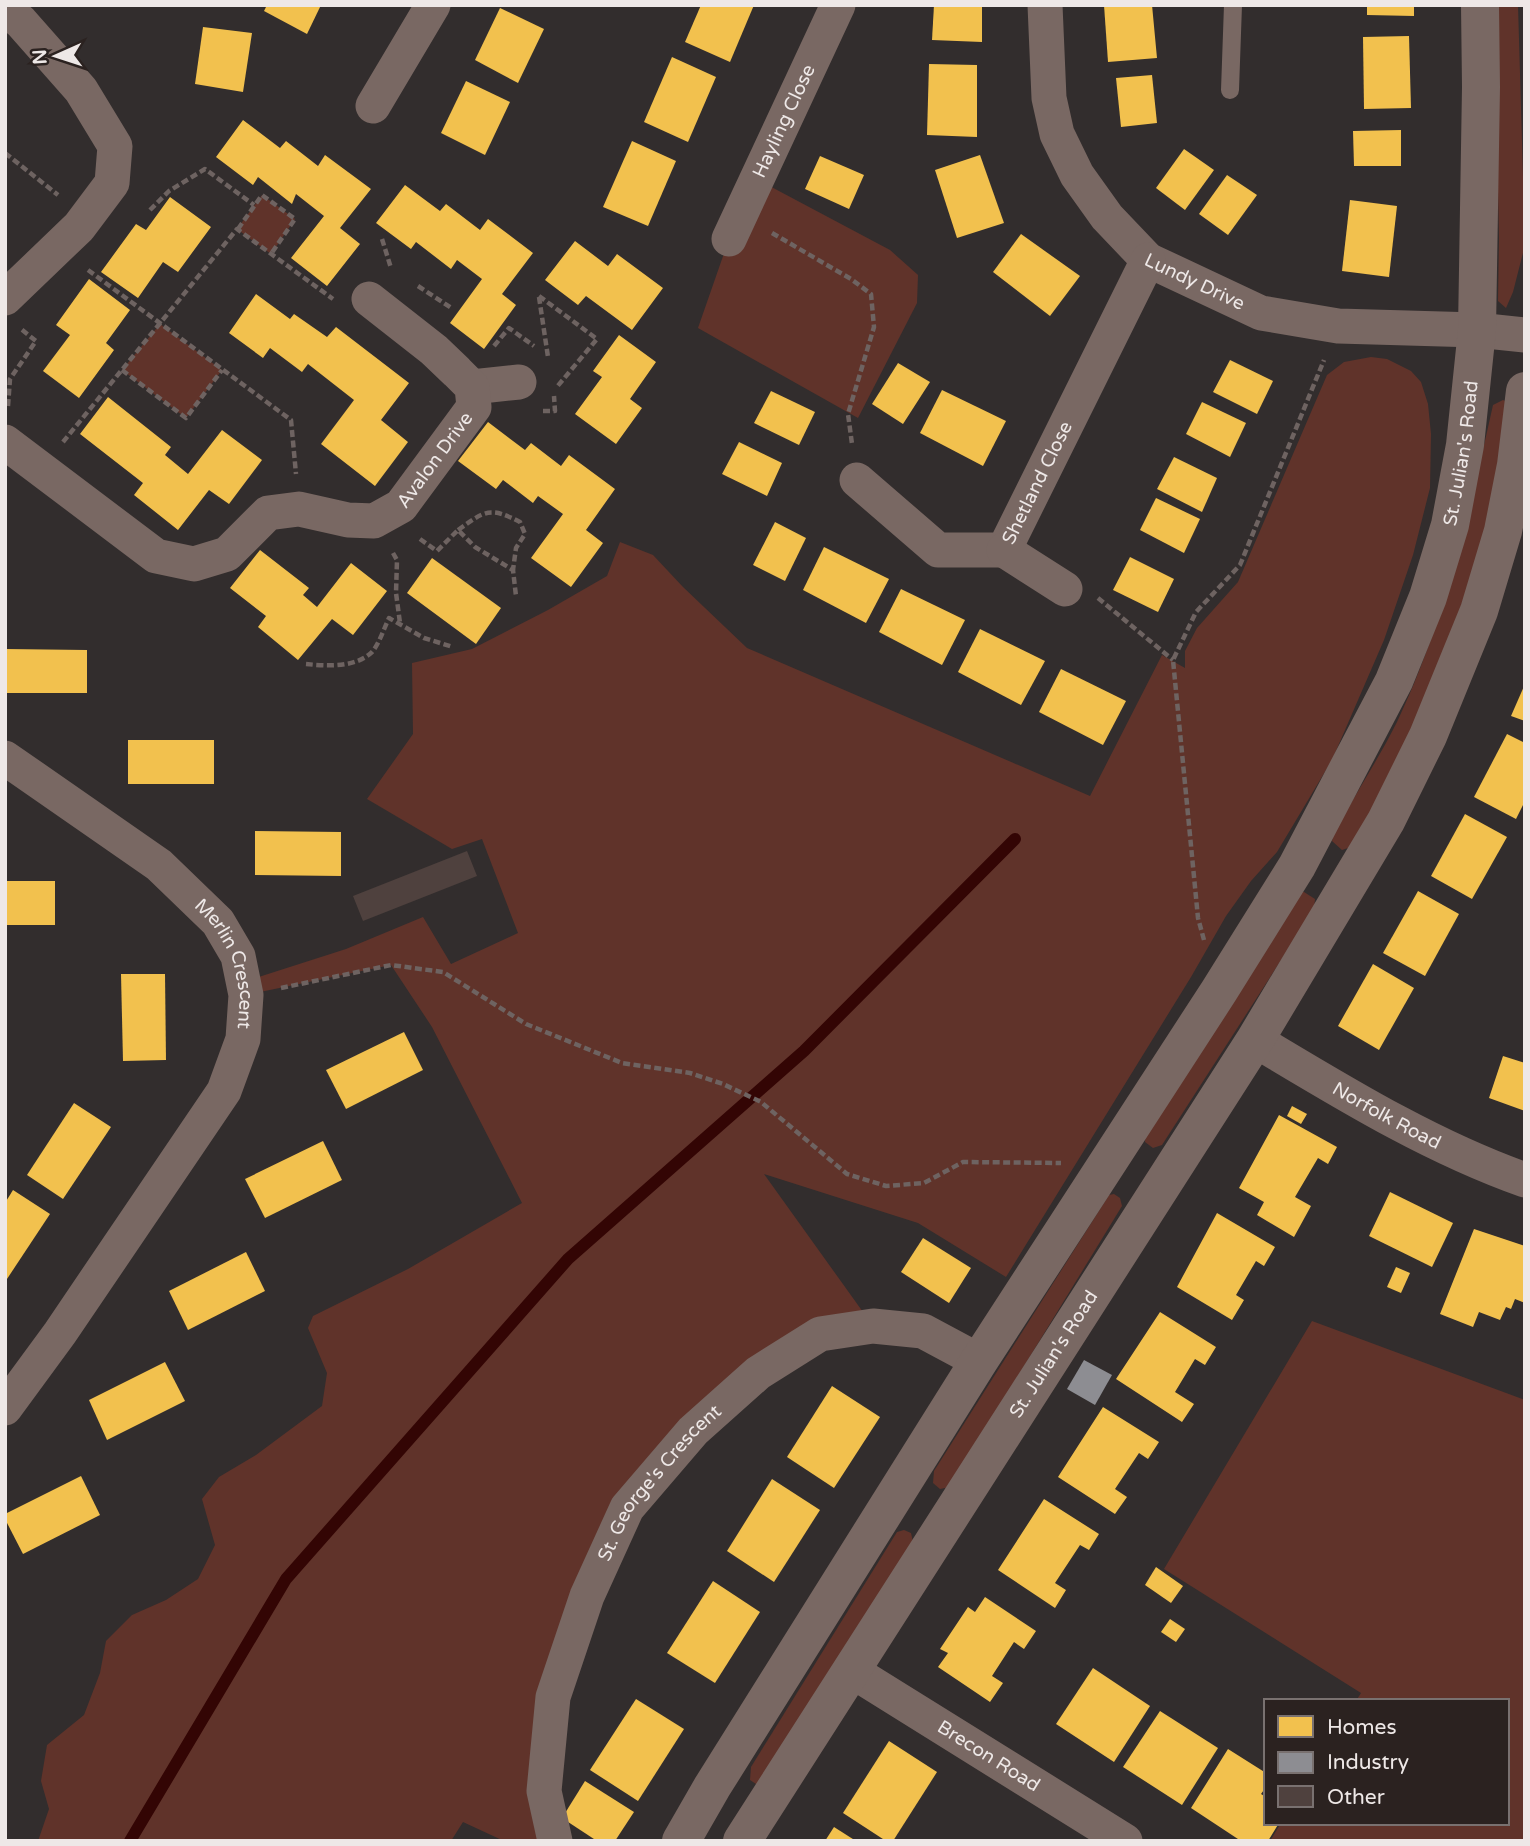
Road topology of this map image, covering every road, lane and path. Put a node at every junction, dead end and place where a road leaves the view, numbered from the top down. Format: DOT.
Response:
graph roads {
  1 [pos="433,5"];
  2 [pos="838,5"];
  3 [pos="1045,5"];
  4 [pos="1233,5"];
  5 [pos="1480,5"];
  6 [pos="5,8"];
  7 [pos="1230,90"];
  8 [pos="373,106"];
  9 [pos="5,153"];
  10 [pos="254,205"];
  11 [pos="150,210"];
  12 [pos="84,220"];
  13 [pos="734,227"];
  14 [pos="237,229"];
  15 [pos="382,239"];
  16 [pos="58,247"];
  17 [pos="271,254"];
  18 [pos="1148,260"];
  19 [pos="412,282"];
  20 [pos="539,296"];
  21 [pos="369,299"];
  22 [pos="453,309"];
  23 [pos="10,311"];
  24 [pos="160,324"];
  25 [pos="1338,326"];
  26 [pos="1477,330"];
  27 [pos="1525,335"];
  28 [pos="548,356"];
  29 [pos="122,370"];
  30 [pos="222,370"];
  31 [pos="519,382"];
  32 [pos="472,387"];
  33 [pos="1525,391"];
  34 [pos="5,409"];
  35 [pos="5,442"];
  36 [pos="40,470"];
  37 [pos="857,480"];
  38 [pos="299,509"];
  39 [pos="379,519"];
  40 [pos="458,530"];
  41 [pos="1004,550"];
  42 [pos="513,570"];
  43 [pos="1065,589"];
  44 [pos="516,596"];
  45 [pos="400,624"];
  46 [pos="453,646"];
  47 [pos="1173,660"];
  48 [pos="306,664"];
  49 [pos="5,758"];
  50 [pos="1297,866"];
  51 [pos="1346,892"];
  52 [pos="1219,991"];
  53 [pos="246,995"];
  54 [pos="1255,1040"];
  55 [pos="1108,1165"];
  56 [pos="1525,1180"];
  57 [pos="1158,1189"];
  58 [pos="979,1362"];
  59 [pos="5,1408"];
  60 [pos="900,1490"];
  61 [pos="947,1521"];
  62 [pos="852,1671"];
  63 [pos="712,1787"];
  64 [pos="749,1829"];
  65 [pos="555,1841"];
  66 [pos="681,1841"];
  67 [pos="1125,1841"];
  1 -- 8 [label="street"];
  2 -- 13 [label="street, Hayling Close"];
  3 -- 18 [label="street, Lundy Drive"];
  4 -- 7 [label="lane"];
  5 -- 26 [label="street, St. Julian's Road"];
  6 -- 12 [label="street"];
  9 -- 12 [label="path"];
  10 -- 11 [label="path"];
  10 -- 14 [label="path"];
  10 -- 17 [label="path"];
  12 -- 16 [label="street"];
  13 -- 37 [label="path"];
  14 -- 17 [label="path"];
  14 -- 24 [label="path"];
  15 -- 21 [label="path"];
  16 -- 23 [label="street"];
  16 -- 24 [label="path"];
  17 -- 21 [label="path"];
  18 -- 25 [label="street, Lundy Drive"];
  18 -- 41 [label="street, Shetland Close"];
  19 -- 22 [label="path"];
  20 -- 28 [label="path"];
  21 -- 32 [label="street, Avalon Drive"];
  23 -- 34 [label="path"];
  24 -- 29 [label="path"];
  24 -- 30 [label="path"];
  25 -- 26 [label="street, Lundy Drive"];
  25 -- 47 [label="path"];
  26 -- 27 [label="street, Lundy Drive"];
  26 -- 50 [label="street, St. Julian's Road"];
  29 -- 30 [label="path"];
  29 -- 36 [label="path"];
  30 -- 38 [label="path"];
  31 -- 32 [label="street"];
  32 -- 39 [label="street, Avalon Drive"];
  33 -- 51 [label="street, St. Julian's Road"];
  35 -- 36 [label="street, Avalon Drive"];
  36 -- 38 [label="street, Avalon Drive"];
  37 -- 41 [label="street, Shetland Close"];
  38 -- 39 [label="street, Avalon Drive"];
  39 -- 40 [label="path"];
  39 -- 45 [label="path"];
  40 -- 42 [label="path"];
  40 -- 42 [label="path"];
  41 -- 43 [label="street"];
  42 -- 44 [label="path"];
  43 -- 47 [label="path"];
  45 -- 46 [label="path"];
  45 -- 48 [label="path"];
  47 -- 52 [label="path"];
  49 -- 53 [label="street, Merlin Crescent"];
  50 -- 51 [label="street"];
  50 -- 52 [label="street, St. Julian's Road"];
  51 -- 54 [label="street, St. Julian's Road"];
  52 -- 55 [label="street, St. Julian's Road"];
  53 -- 55 [label="path"];
  53 -- 59 [label="street, Merlin Crescent"];
  54 -- 56 [label="street, Norfolk Road"];
  54 -- 57 [label="street, St. Julian's Road"];
  55 -- 57 [label="street"];
  55 -- 58 [label="street, St. Julian's Road"];
  57 -- 61 [label="street, St. Julian's Road"];
  58 -- 60 [label="street, St. Julian's Road"];
  58 -- 65 [label="street, St. George's Crescent"];
  60 -- 61 [label="street"];
  60 -- 63 [label="street, St. Julian's Road"];
  61 -- 62 [label="street, St. Julian's Road"];
  62 -- 64 [label="street, St. Julian's Road"];
  62 -- 67 [label="street, Brecon Road"];
  63 -- 64 [label="street, St. Julian's Road"];
  63 -- 66 [label="street, St. Julian's Road"];
}
